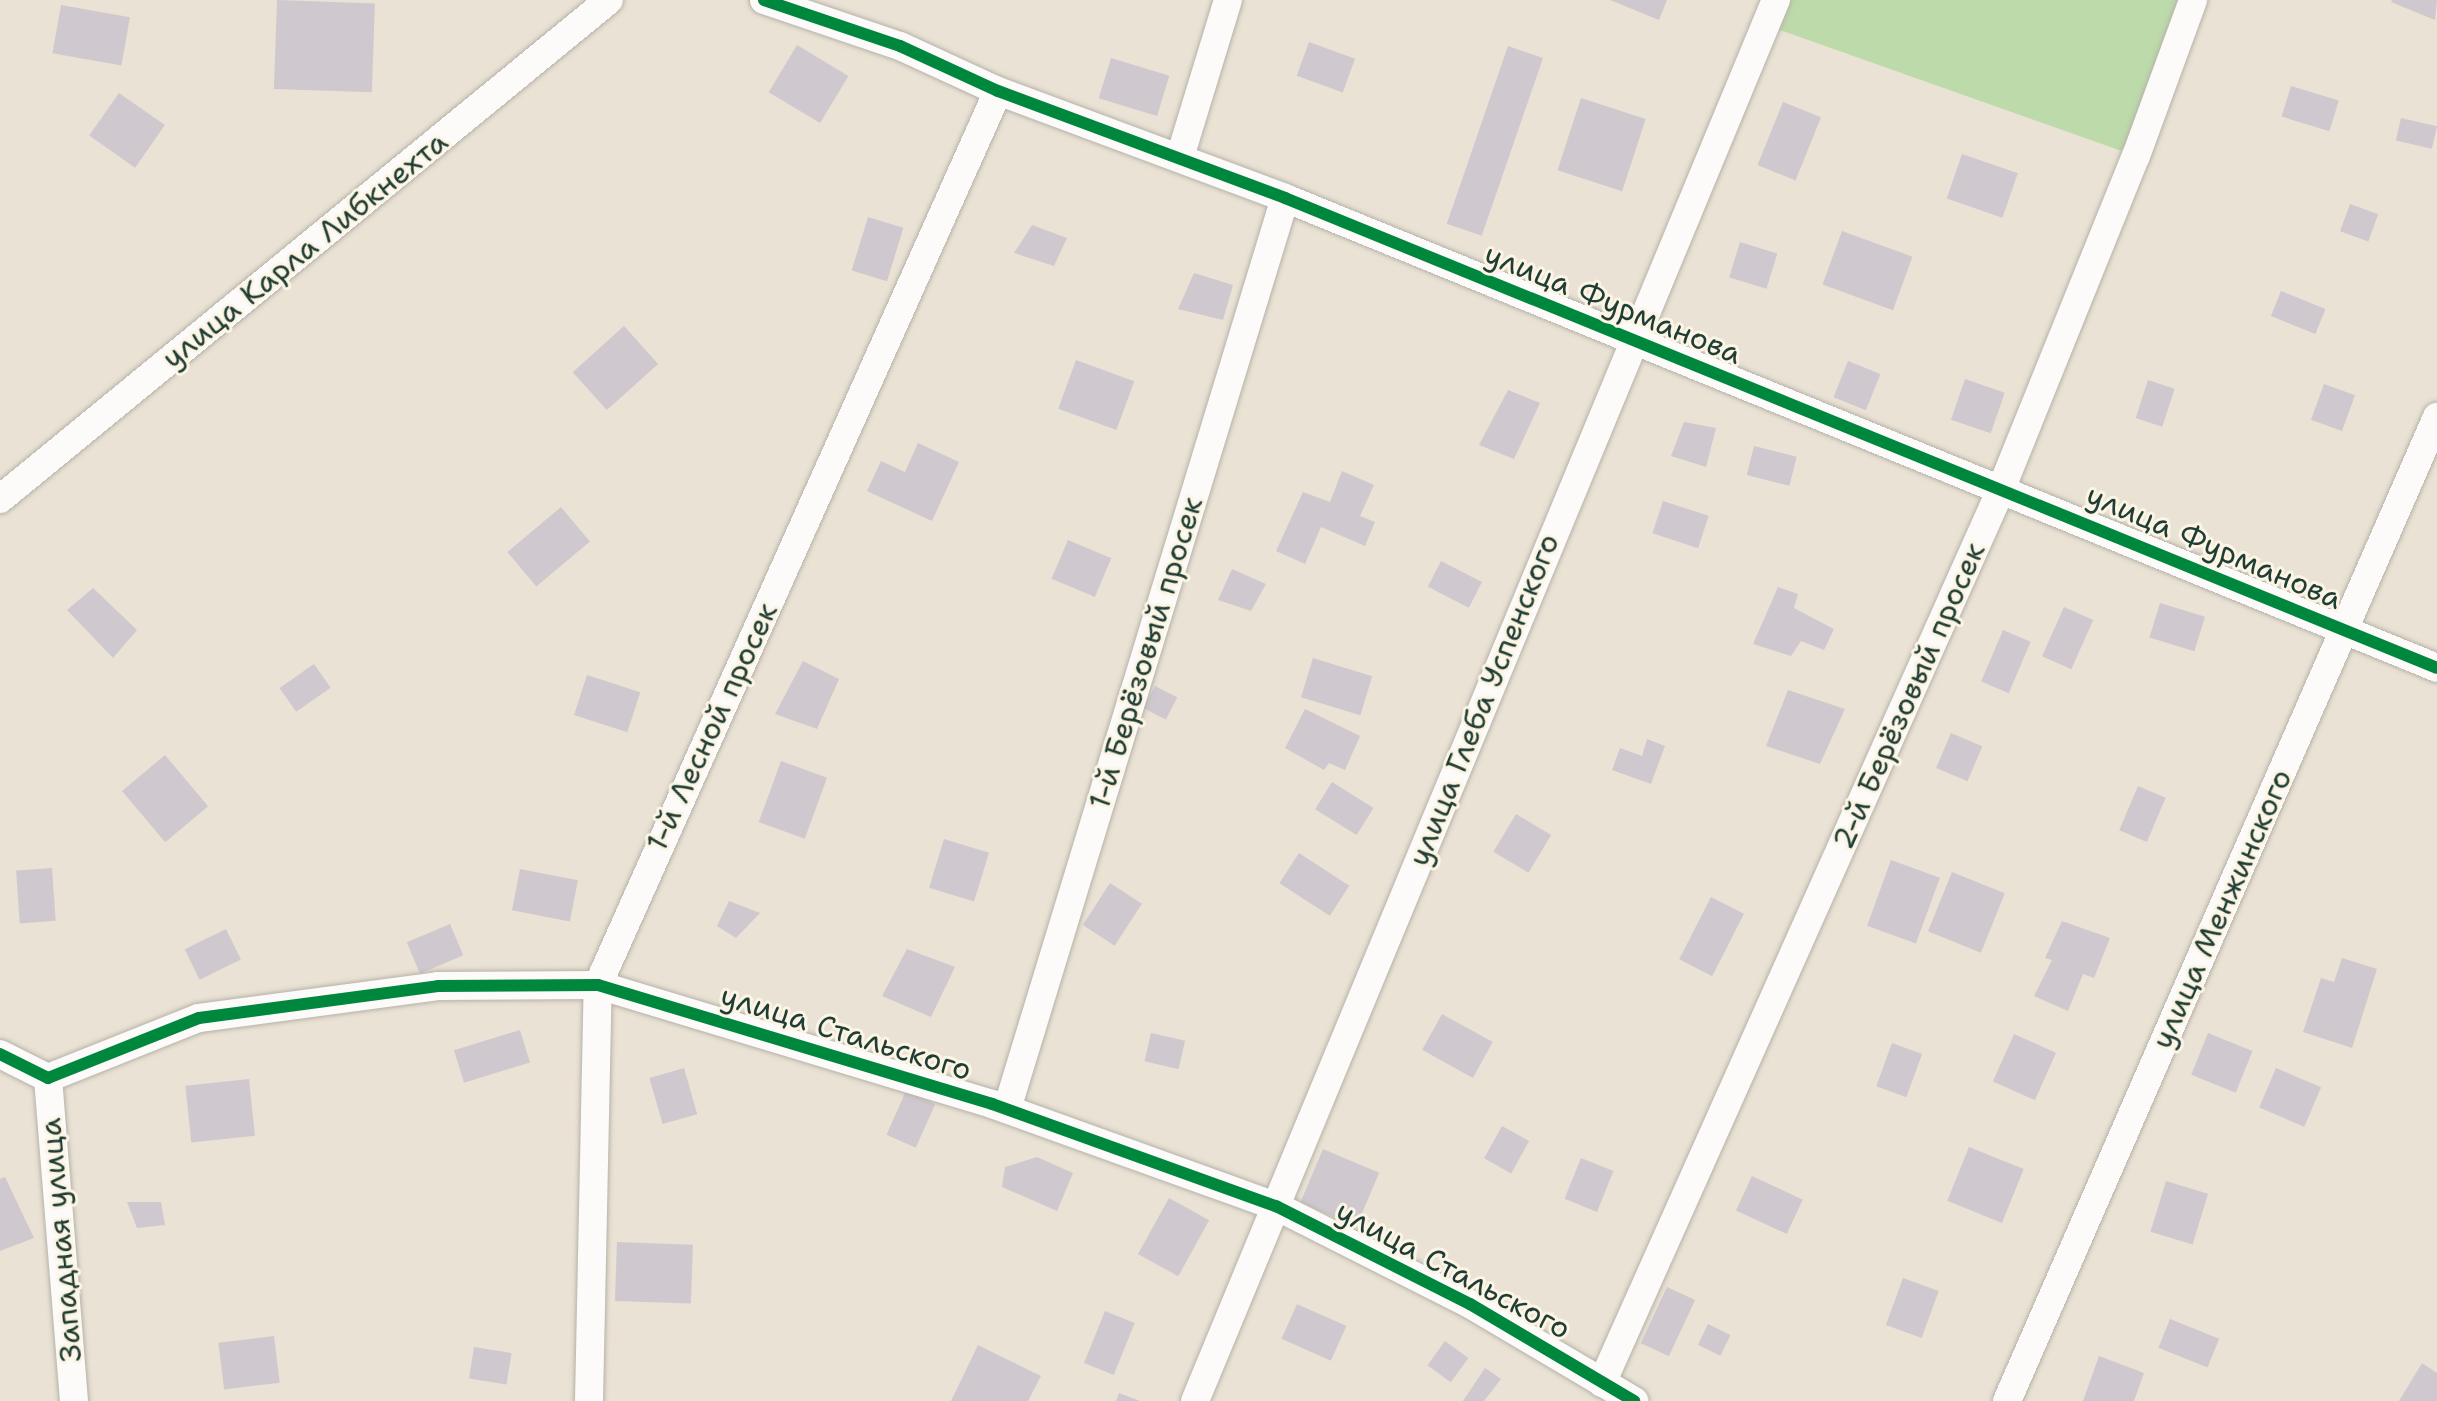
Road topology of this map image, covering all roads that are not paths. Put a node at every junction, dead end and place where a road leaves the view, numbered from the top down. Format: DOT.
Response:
graph roads {
  1 [pos="609,0"];
  2 [pos="764,0"];
  3 [pos="1228,0"];
  4 [pos="1776,0"];
  5 [pos="2193,0"];
  6 [pos="998,91"];
  7 [pos="1180,157"];
  8 [pos="1285,198"];
  9 [pos="1632,341"];
  10 [pos="2437,417"];
  11 [pos="2002,487"];
  12 [pos="0,499"];
  13 [pos="2344,629"];
  14 [pos="2437,668"];
  15 [pos="598,985"];
  16 [pos="0,1054"];
  17 [pos="48,1078"];
  18 [pos="1007,1109"];
  19 [pos="1276,1206"];
  20 [pos="1602,1383"];
  21 [pos="74,1401"];
  22 [pos="589,1401"];
  23 [pos="1195,1401"];
  24 [pos="1634,1401"];
  25 [pos="2007,1401"];
  1 -- 12 [label="street, улица Карла Либкнехта"];
  2 -- 6 [label="street, улица Фурманова"];
  3 -- 7 [label="street"];
  4 -- 9 [label="street, улица Глеба Успенского"];
  5 -- 11 [label="street, 2-й Берёзовый просек"];
  6 -- 7 [label="street, улица Фурманова"];
  6 -- 15 [label="street, 1-й Лесной просек"];
  7 -- 8 [label="street, улица Фурманова"];
  8 -- 9 [label="street, улица Фурманова"];
  8 -- 18 [label="street, 1-й Берёзовый просек"];
  9 -- 11 [label="street, улица Фурманова"];
  9 -- 19 [label="street, улица Глеба Успенского"];
  10 -- 13 [label="street, улица Менжинского"];
  11 -- 13 [label="street, улица Фурманова"];
  11 -- 20 [label="street, 2-й Берёзовый просек"];
  13 -- 14 [label="street, улица Фурманова"];
  13 -- 25 [label="street, улица Менжинского"];
  15 -- 17 [label="street, улица Стальского"];
  15 -- 18 [label="street, улица Стальского"];
  15 -- 22 [label="street, 1-й Лесной просек"];
  16 -- 17 [label="street"];
  17 -- 21 [label="street, Западная улица"];
  18 -- 19 [label="street, улица Стальского"];
  19 -- 20 [label="street, улица Стальского"];
  19 -- 23 [label="street, улица Глеба Успенского"];
  20 -- 24 [label="street, улица Стальского"];
}
